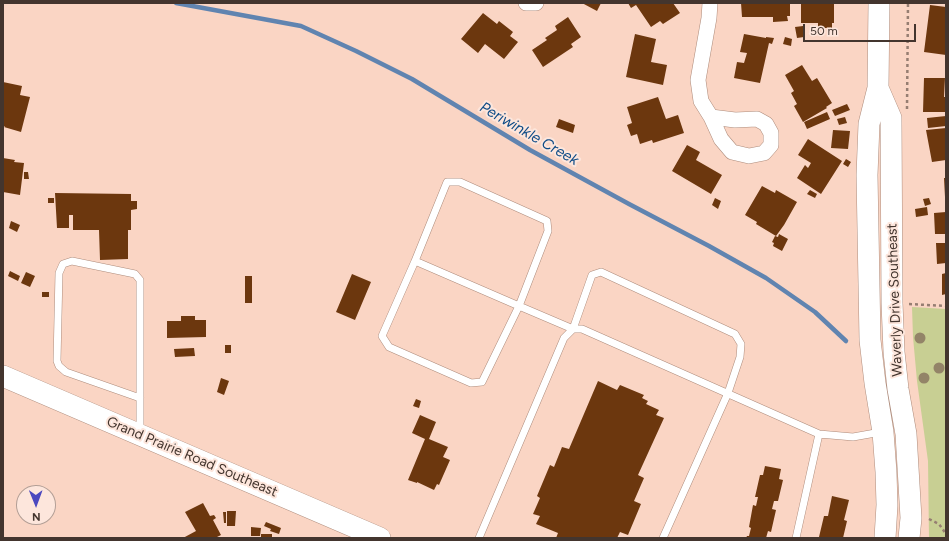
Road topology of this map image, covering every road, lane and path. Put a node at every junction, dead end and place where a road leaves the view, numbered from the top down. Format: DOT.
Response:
graph roads {
  1 [pos="526,3"];
  2 [pos="536,3"];
  3 [pos="710,3"];
  4 [pos="879,3"];
  5 [pos="908,3"];
  6 [pos="878,88"];
  7 [pos="711,116"];
  8 [pos="907,116"];
  9 [pos="415,261"];
  10 [pos="908,296"];
  11 [pos="519,306"];
  12 [pos="908,310"];
  13 [pos="574,329"];
  14 [pos="3,376"];
  15 [pos="728,393"];
  16 [pos="140,398"];
  17 [pos="883,432"];
  18 [pos="819,434"];
  19 [pos="140,435"];
  20 [pos="910,528"];
  21 [pos="946,534"];
  22 [pos="380,538"];
  23 [pos="479,538"];
  24 [pos="663,538"];
  25 [pos="796,538"];
  26 [pos="885,538"];
  1 -- 2 [label="street"];
  3 -- 7 [label="street"];
  4 -- 6 [label="main road, Waverly Drive Southeast"];
  5 -- 8 [label="path"];
  6 -- 17 [label="main road, Waverly Drive Southeast"];
  6 -- 20 [label="main road, Waverly Drive Southeast"];
  9 -- 11 [label="lane"];
  9 -- 11 [label="lane"];
  9 -- 11 [label="lane"];
  10 -- 12 [label="path"];
  11 -- 13 [label="lane"];
  13 -- 15 [label="lane"];
  13 -- 15 [label="lane"];
  13 -- 23 [label="lane"];
  14 -- 19 [label="main road, Grand Prairie Road Southeast"];
  15 -- 18 [label="lane"];
  15 -- 24 [label="lane"];
  16 -- 16 [label="lane"];
  16 -- 19 [label="lane"];
  17 -- 18 [label="lane"];
  17 -- 26 [label="main road, Waverly Drive Southeast"];
  18 -- 25 [label="lane"];
  19 -- 22 [label="main road, Grand Prairie Road Southeast"];
  20 -- 21 [label="path"];
}
